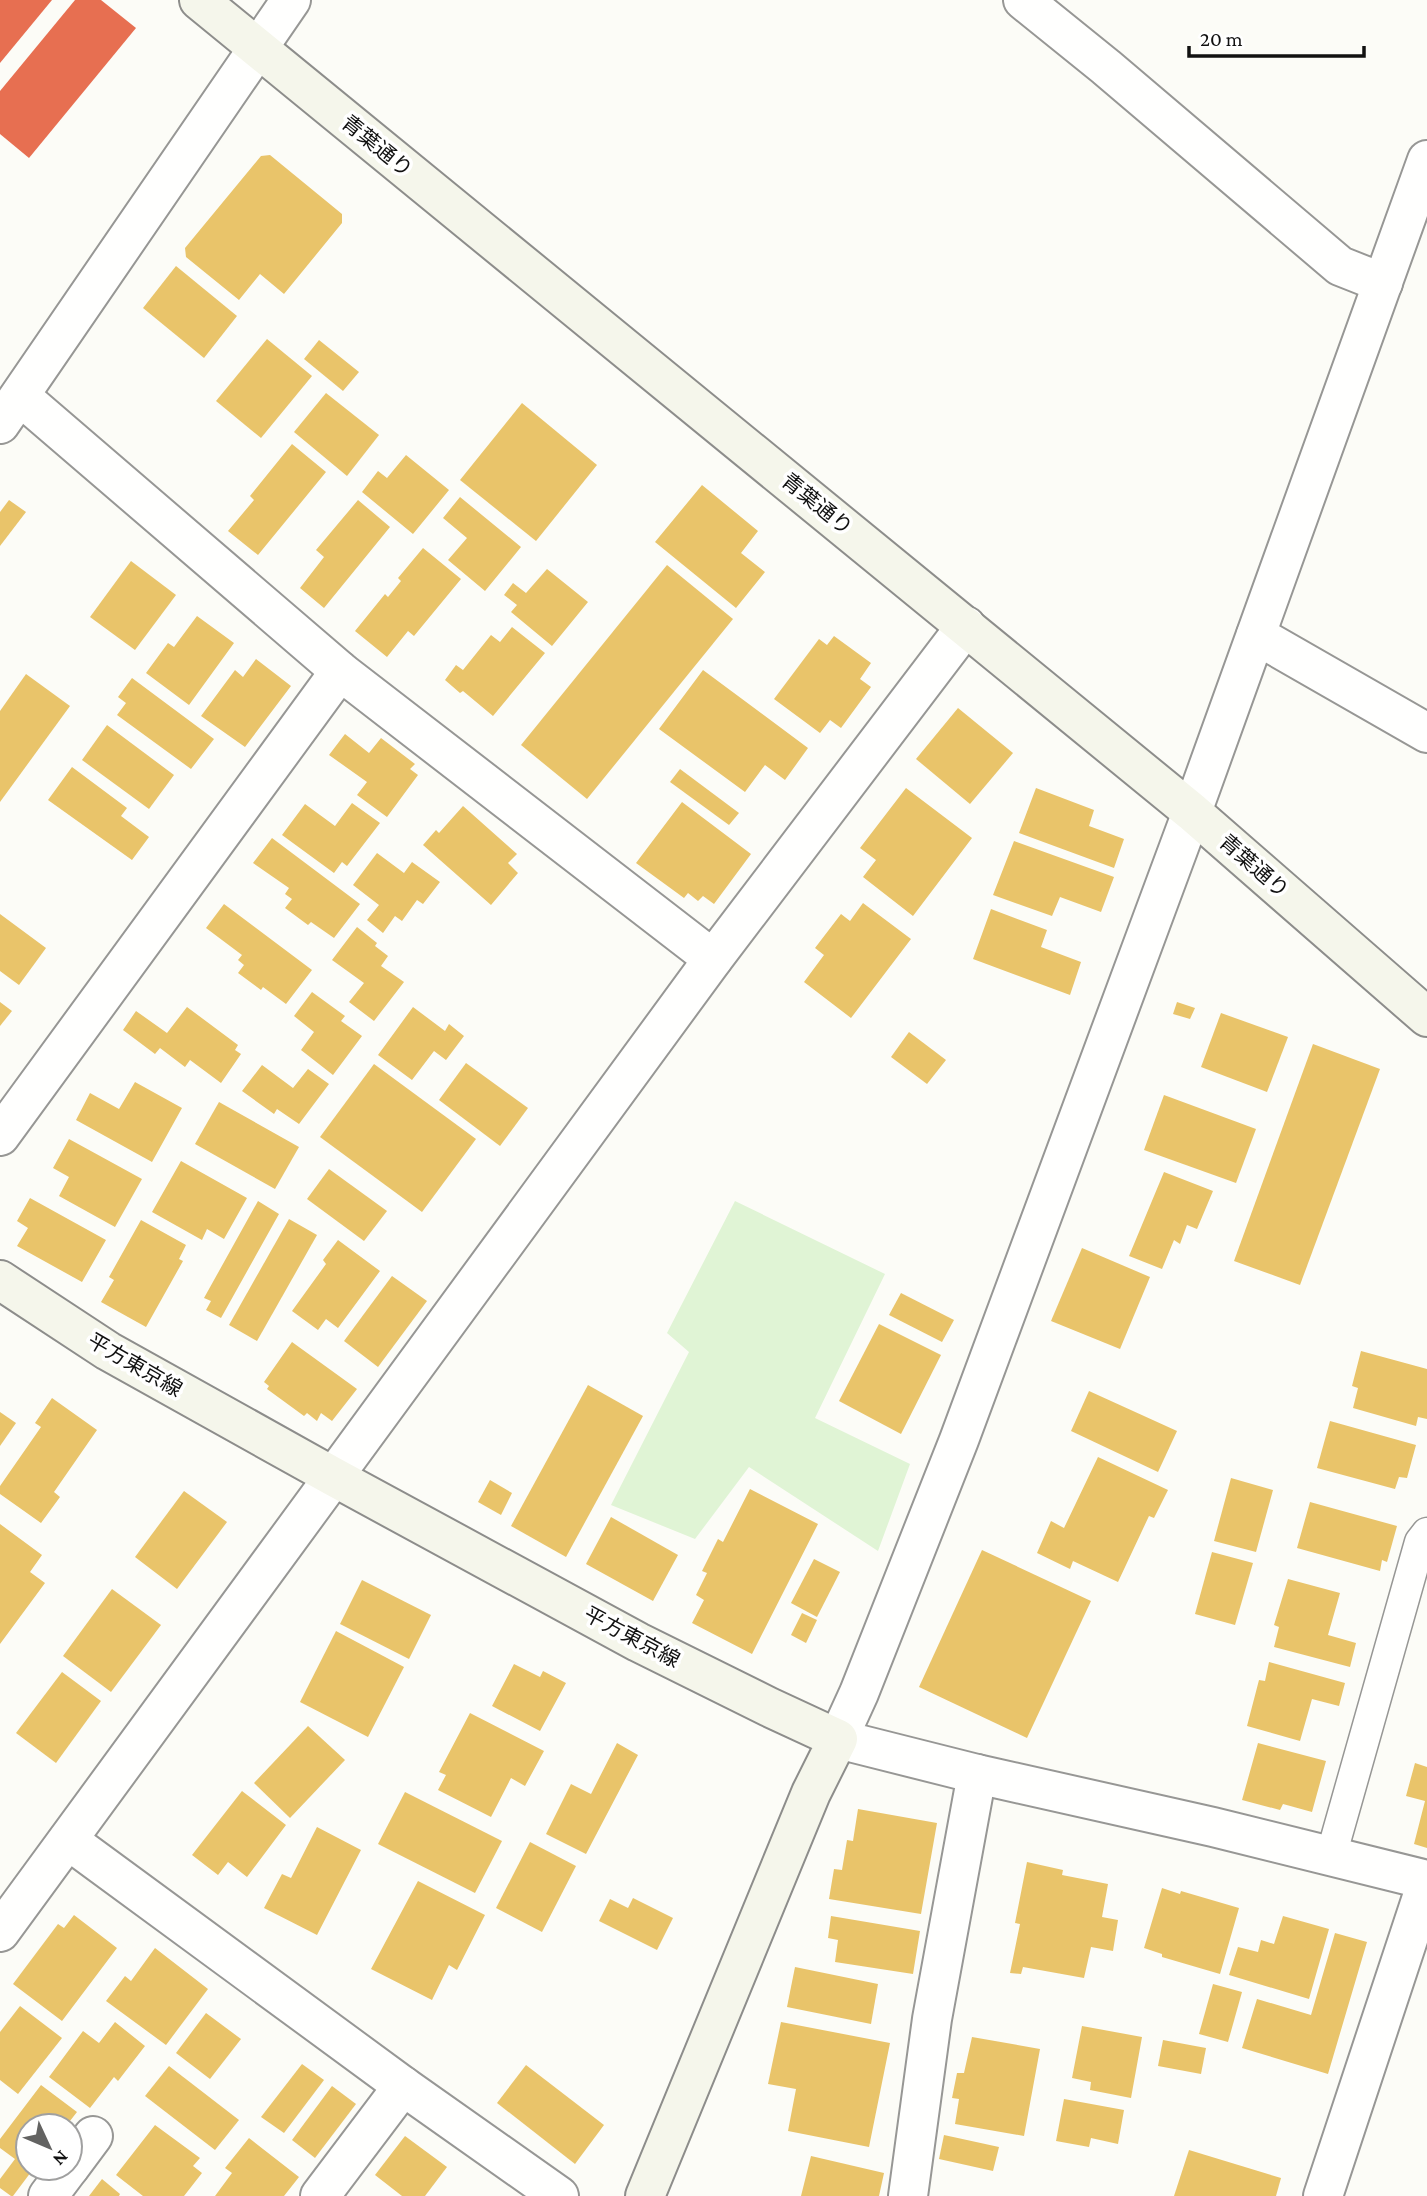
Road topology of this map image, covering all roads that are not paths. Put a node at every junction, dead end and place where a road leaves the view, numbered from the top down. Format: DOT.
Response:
graph roads {
  1 [pos="199,0"];
  2 [pos="291,0"];
  3 [pos="1023,0"];
  4 [pos="258,48"];
  5 [pos="1427,160"];
  6 [pos="1411,248"];
  7 [pos="1383,283"];
  8 [pos="10,410"];
  9 [pos="966,626"];
  10 [pos="1256,635"];
  11 [pos="340,671"];
  12 [pos="1427,733"];
  13 [pos="1192,812"];
  14 [pos="713,959"];
  15 [pos="1427,1017"];
  16 [pos="0,1136"];
  17 [pos="0,1280"];
  18 [pos="334,1477"];
  19 [pos="1427,1533"];
  20 [pos="838,1739"];
  21 [pos="977,1774"];
  22 [pos="68,1840"];
  23 [pos="1331,1856"];
  24 [pos="1427,1881"];
  25 [pos="0,1933"];
  26 [pos="403,2086"];
  27 [pos="93,2136"];
  28 [pos="84,2148"];
  29 [pos="320,2196"];
  30 [pos="559,2196"];
  31 [pos="645,2196"];
  32 [pos="908,2196"];
  33 [pos="1323,2196"];
  1 -- 4 [label="street, 青葉通り"];
  2 -- 4 [label="street"];
  3 -- 7 [label="street"];
  4 -- 8 [label="street"];
  4 -- 9 [label="street, 青葉通り"];
  5 -- 6 [label="street"];
  6 -- 7 [label="street"];
  7 -- 10 [label="street"];
  8 -- 11 [label="street"];
  9 -- 13 [label="street, 青葉通り"];
  9 -- 14 [label="street"];
  10 -- 12 [label="street"];
  10 -- 13 [label="street"];
  11 -- 14 [label="street"];
  11 -- 16 [label="street"];
  13 -- 15 [label="street, 青葉通り"];
  13 -- 20 [label="street"];
  14 -- 18 [label="street"];
  17 -- 18 [label="street, 平方東京線"];
  18 -- 20 [label="street, 平方東京線"];
  18 -- 22 [label="street"];
  19 -- 23 [label="lane"];
  20 -- 21 [label="street"];
  20 -- 31 [label="street"];
  21 -- 23 [label="street"];
  21 -- 32 [label="street"];
  22 -- 25 [label="street"];
  22 -- 26 [label="street"];
  23 -- 24 [label="street"];
  24 -- 33 [label="street"];
  26 -- 29 [label="street"];
  26 -- 30 [label="street"];
  27 -- 28 [label="street"];
}
